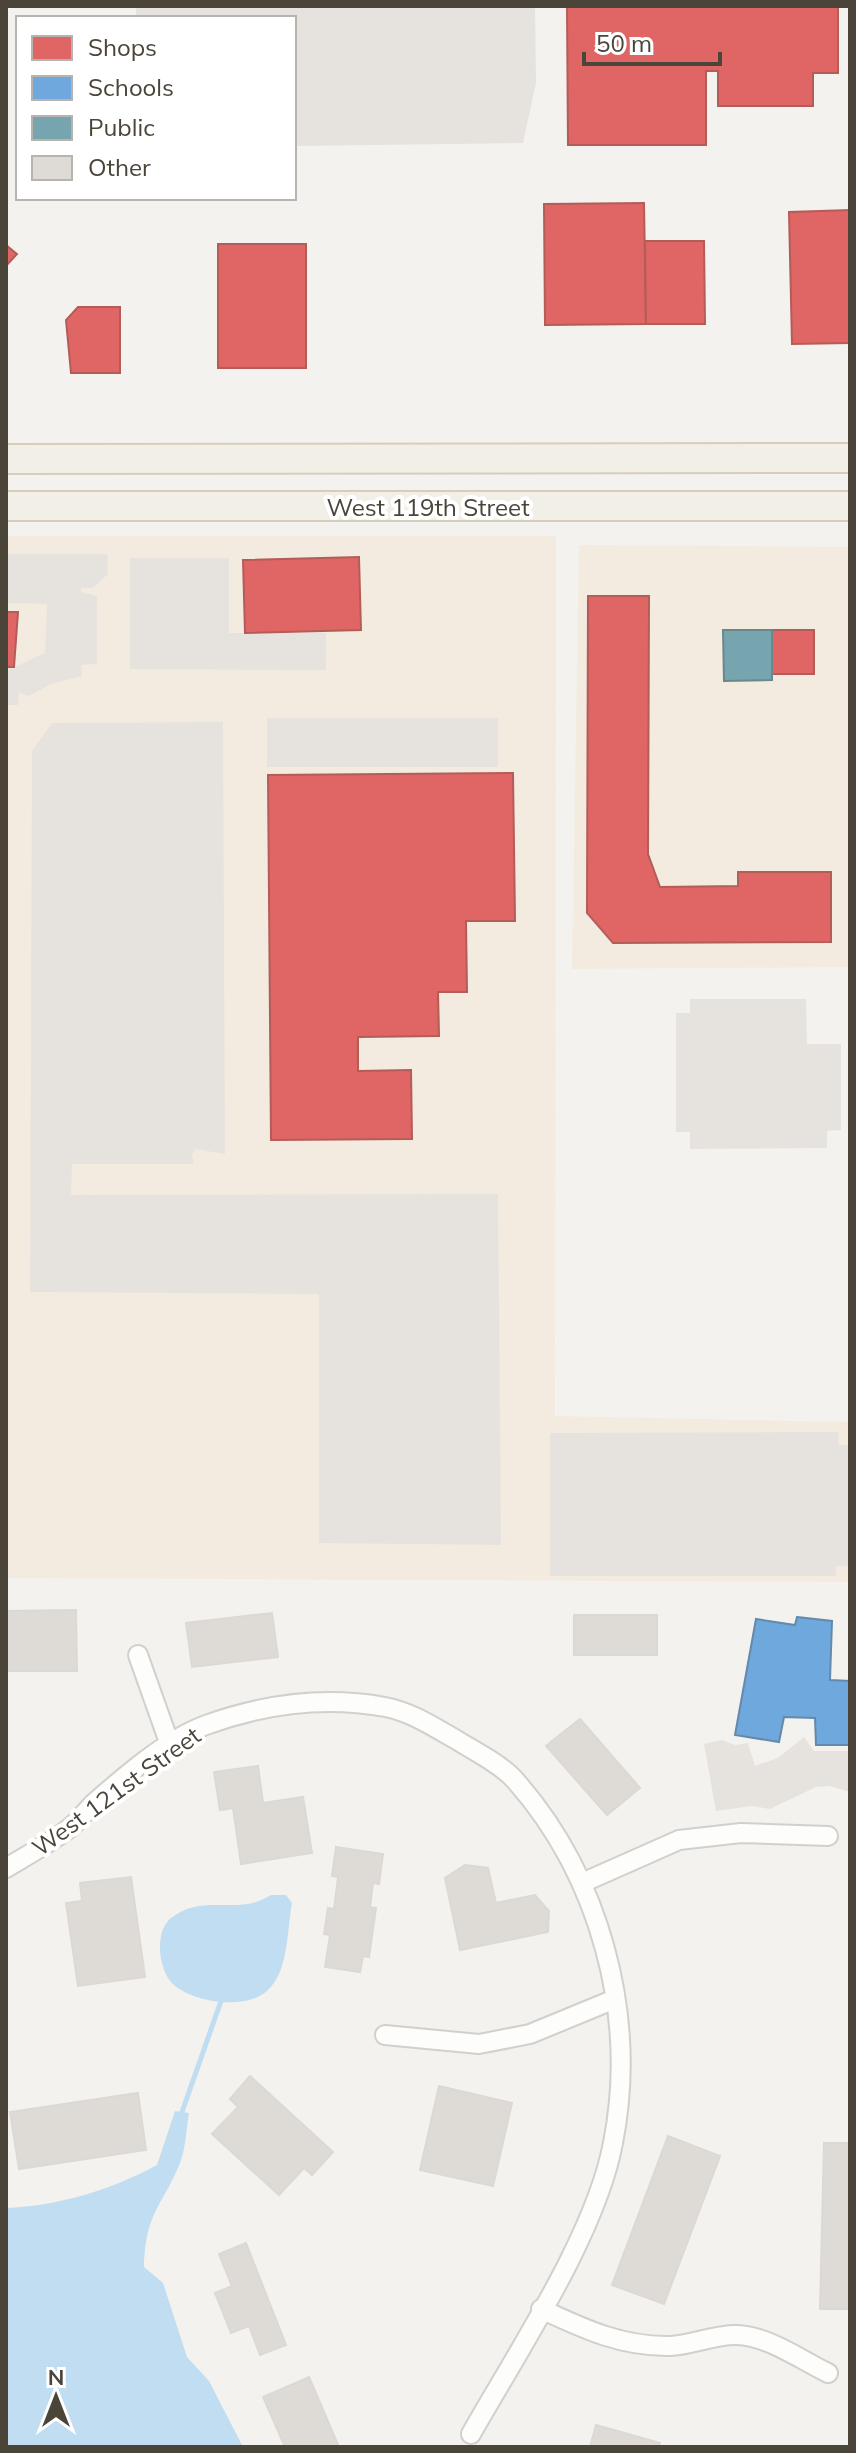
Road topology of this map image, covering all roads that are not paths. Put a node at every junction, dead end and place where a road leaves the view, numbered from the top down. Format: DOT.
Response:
graph roads {
  1 [pos="850,458"];
  2 [pos="6,459"];
  3 [pos="6,506"];
  4 [pos="850,506"];
  5 [pos="138,1655"];
  6 [pos="170,1745"];
  7 [pos="828,1836"];
  8 [pos="6,1868"];
  9 [pos="582,1883"];
  10 [pos="615,1999"];
  11 [pos="385,2035"];
  12 [pos="541,2309"];
  13 [pos="828,2373"];
  14 [pos="471,2434"];
  1 -- 2 [label="main road, West 119th Street"];
  3 -- 4 [label="main road, West 119th Street"];
  5 -- 6 [label="street"];
  6 -- 8 [label="street, West 121st Street"];
  6 -- 9 [label="street, West 121st Street"];
  7 -- 9 [label="street"];
  9 -- 10 [label="street, West 121st Street"];
  10 -- 11 [label="street"];
  10 -- 12 [label="street, West 121st Street"];
  12 -- 13 [label="street"];
  12 -- 14 [label="street, West 121st Street"];
}
